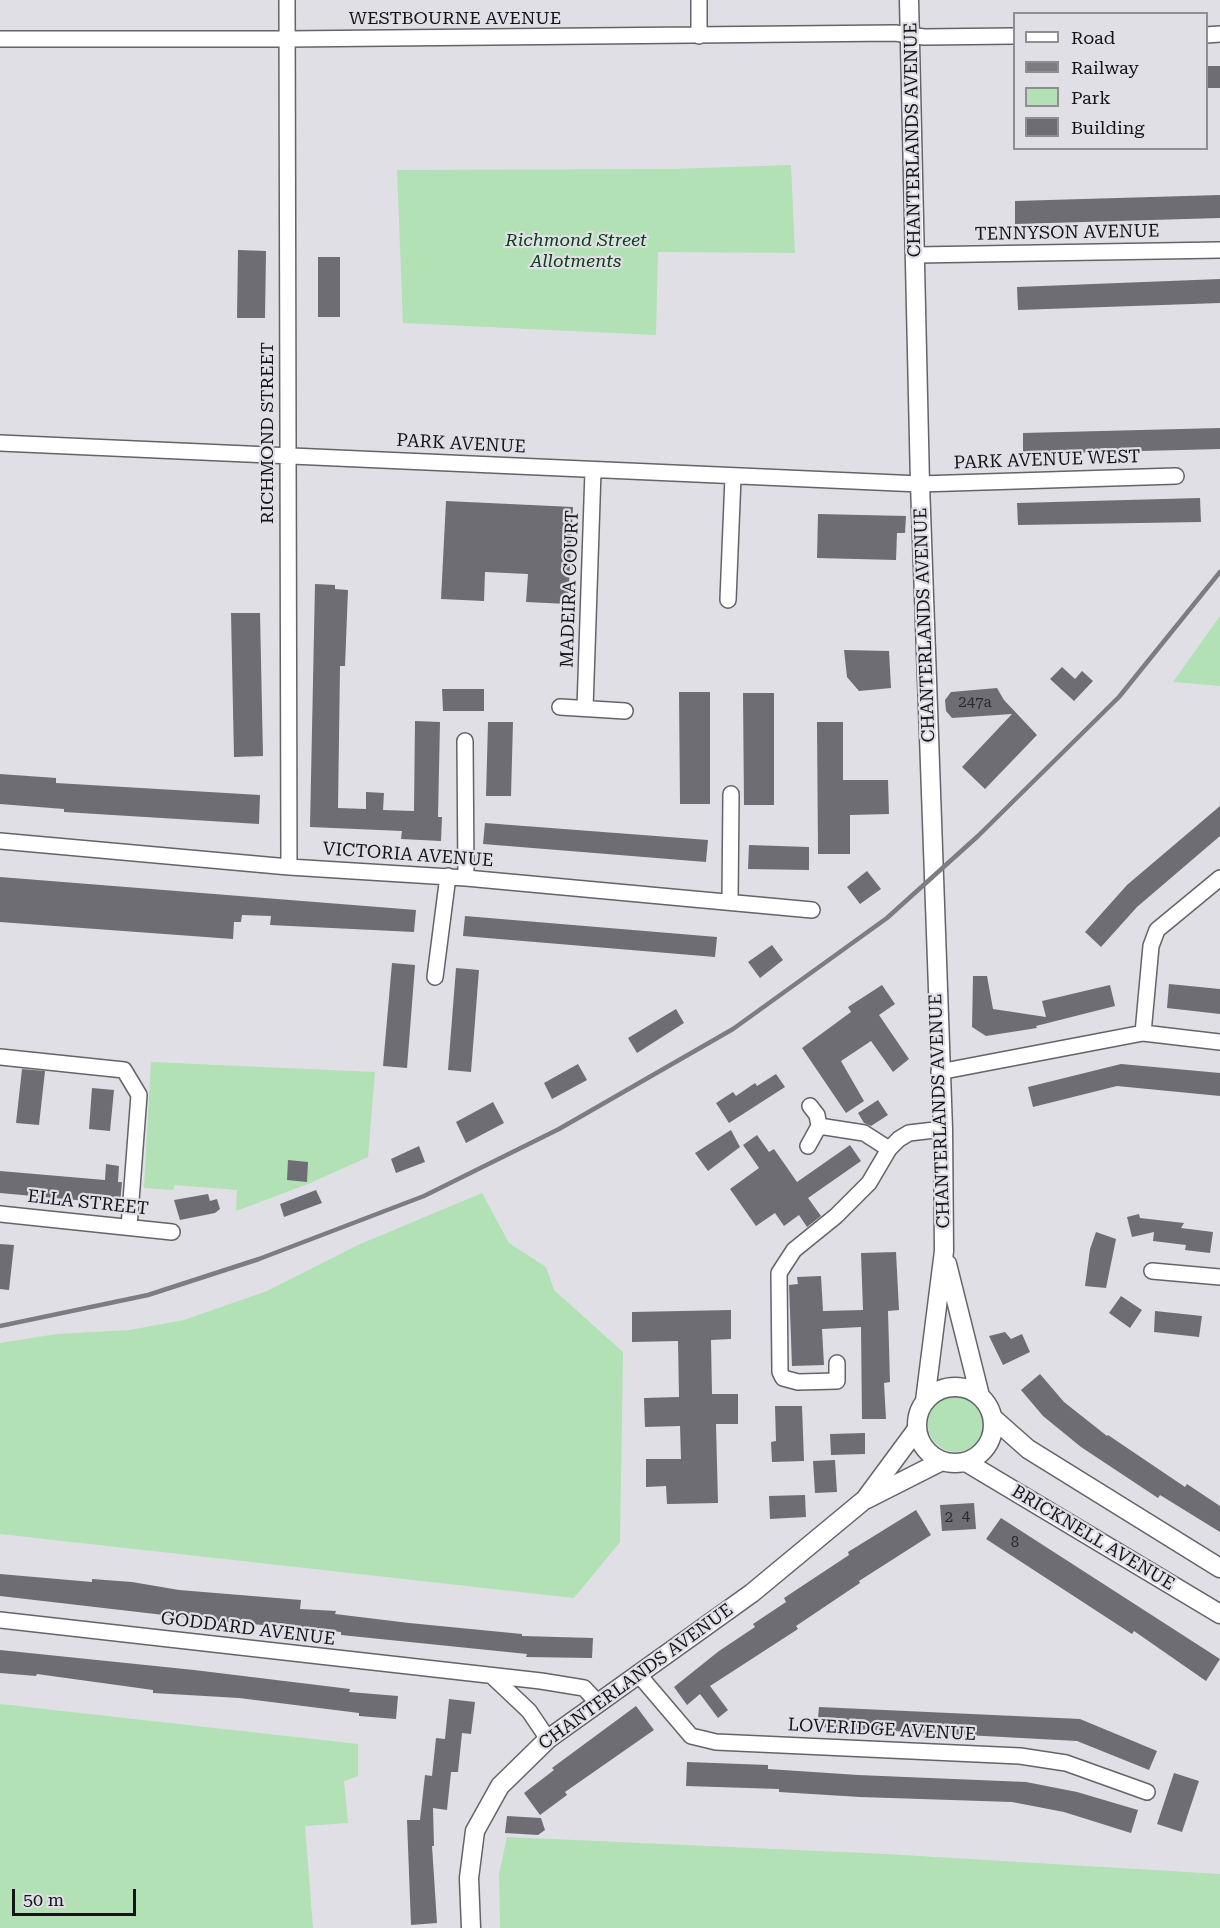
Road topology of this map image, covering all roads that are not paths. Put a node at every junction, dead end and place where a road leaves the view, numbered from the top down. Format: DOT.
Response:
graph roads {
  1 [pos="287,0"];
  2 [pos="699,0"];
  3 [pos="909,0"];
  4 [pos="910,35"];
  5 [pos="699,36"];
  6 [pos="1013,36"];
  7 [pos="0,39"];
  8 [pos="287,39"];
  9 [pos="1220,250"];
  10 [pos="916,255"];
  11 [pos="0,443"];
  12 [pos="288,455"];
  13 [pos="593,471"];
  14 [pos="1176,476"];
  15 [pos="733,477"];
  16 [pos="921,484"];
  17 [pos="728,600"];
  18 [pos="560,707"];
  19 [pos="585,708"];
  20 [pos="625,711"];
  21 [pos="465,741"];
  22 [pos="731,794"];
  23 [pos="0,841"];
  24 [pos="289,867"];
  25 [pos="448,876"];
  26 [pos="466,878"];
  27 [pos="1220,878"];
  28 [pos="730,901"];
  29 [pos="812,910"];
  30 [pos="435,977"];
  31 [pos="1143,1033"];
  32 [pos="1220,1042"];
  33 [pos="0,1057"];
  34 [pos="939,1072"];
  35 [pos="810,1107"];
  36 [pos="819,1126"];
  37 [pos="943,1129"];
  38 [pos="808,1146"];
  39 [pos="888,1149"];
  40 [pos="0,1214"];
  41 [pos="129,1227"];
  42 [pos="172,1232"];
  43 [pos="944,1251"];
  44 [pos="1152,1271"];
  45 [pos="1220,1277"];
  46 [pos="837,1363"];
  47 [pos="980,1396"];
  48 [pos="925,1401"];
  49 [pos="993,1418"];
  50 [pos="916,1429"];
  51 [pos="942,1461"];
  52 [pos="966,1462"];
  53 [pos="863,1501"];
  54 [pos="1220,1568"];
  55 [pos="1220,1614"];
  56 [pos="0,1620"];
  57 [pos="639,1675"];
  58 [pos="492,1676"];
  59 [pos="599,1704"];
  60 [pos="548,1739"];
  61 [pos="1147,1792"];
  62 [pos="471,1928"];
  1 -- 8 [label="street, RICHMOND STREET"];
  2 -- 5 [label="street"];
  3 -- 4 [label="street, CHANTERLANDS AVENUE"];
  4 -- 5 [label="street, WESTBOURNE AVENUE"];
  4 -- 6 [label="street, WESTBOURNE AVENUE"];
  4 -- 10 [label="street, CHANTERLANDS AVENUE"];
  5 -- 8 [label="street, WESTBOURNE AVENUE"];
  7 -- 8 [label="street, WESTBOURNE AVENUE"];
  8 -- 12 [label="street, RICHMOND STREET"];
  9 -- 10 [label="street, TENNYSON AVENUE"];
  10 -- 16 [label="street, CHANTERLANDS AVENUE"];
  11 -- 12 [label="street, PARK AVENUE"];
  12 -- 13 [label="street, PARK AVENUE"];
  12 -- 24 [label="street, RICHMOND STREET"];
  13 -- 15 [label="street, PARK AVENUE"];
  13 -- 19 [label="street, MADEIRA COURT"];
  14 -- 16 [label="street, PARK AVENUE WEST"];
  15 -- 16 [label="street, PARK AVENUE"];
  15 -- 17 [label="street"];
  16 -- 34 [label="street, CHANTERLANDS AVENUE"];
  18 -- 19 [label="street"];
  19 -- 20 [label="street"];
  21 -- 26 [label="street"];
  22 -- 28 [label="street"];
  23 -- 24 [label="street, VICTORIA AVENUE"];
  24 -- 25 [label="street, VICTORIA AVENUE"];
  25 -- 26 [label="street, VICTORIA AVENUE"];
  25 -- 30 [label="street"];
  26 -- 28 [label="street, VICTORIA AVENUE"];
  27 -- 31 [label="street"];
  28 -- 29 [label="street, VICTORIA AVENUE"];
  31 -- 32 [label="street"];
  31 -- 34 [label="street"];
  33 -- 41 [label="street"];
  34 -- 37 [label="street, CHANTERLANDS AVENUE"];
  35 -- 36 [label="street"];
  36 -- 38 [label="street"];
  36 -- 39 [label="street"];
  37 -- 39 [label="street"];
  37 -- 43 [label="street, CHANTERLANDS AVENUE"];
  39 -- 46 [label="street"];
  40 -- 41 [label="street, ELLA STREET"];
  41 -- 42 [label="street, ELLA STREET"];
  43 -- 47 [label="street, CHANTERLANDS AVENUE"];
  43 -- 48 [label="street, CHANTERLANDS AVENUE"];
  44 -- 45 [label="street"];
  47 -- 48 [label="street"];
  47 -- 49 [label="street"];
  48 -- 50 [label="street"];
  49 -- 52 [label="street"];
  49 -- 54 [label="street"];
  50 -- 51 [label="street"];
  50 -- 53 [label="street, CHANTERLANDS AVENUE"];
  51 -- 52 [label="street"];
  51 -- 53 [label="street, CHANTERLANDS AVENUE"];
  52 -- 55 [label="street, BRICKNELL AVENUE"];
  53 -- 57 [label="street, CHANTERLANDS AVENUE"];
  56 -- 58 [label="street, GODDARD AVENUE"];
  57 -- 59 [label="street, CHANTERLANDS AVENUE"];
  57 -- 61 [label="street, LOVERIDGE AVENUE"];
  58 -- 59 [label="street, GODDARD AVENUE"];
  58 -- 60 [label="street"];
  59 -- 60 [label="street, CHANTERLANDS AVENUE"];
  60 -- 62 [label="street, CHANTERLANDS AVENUE"];
}
